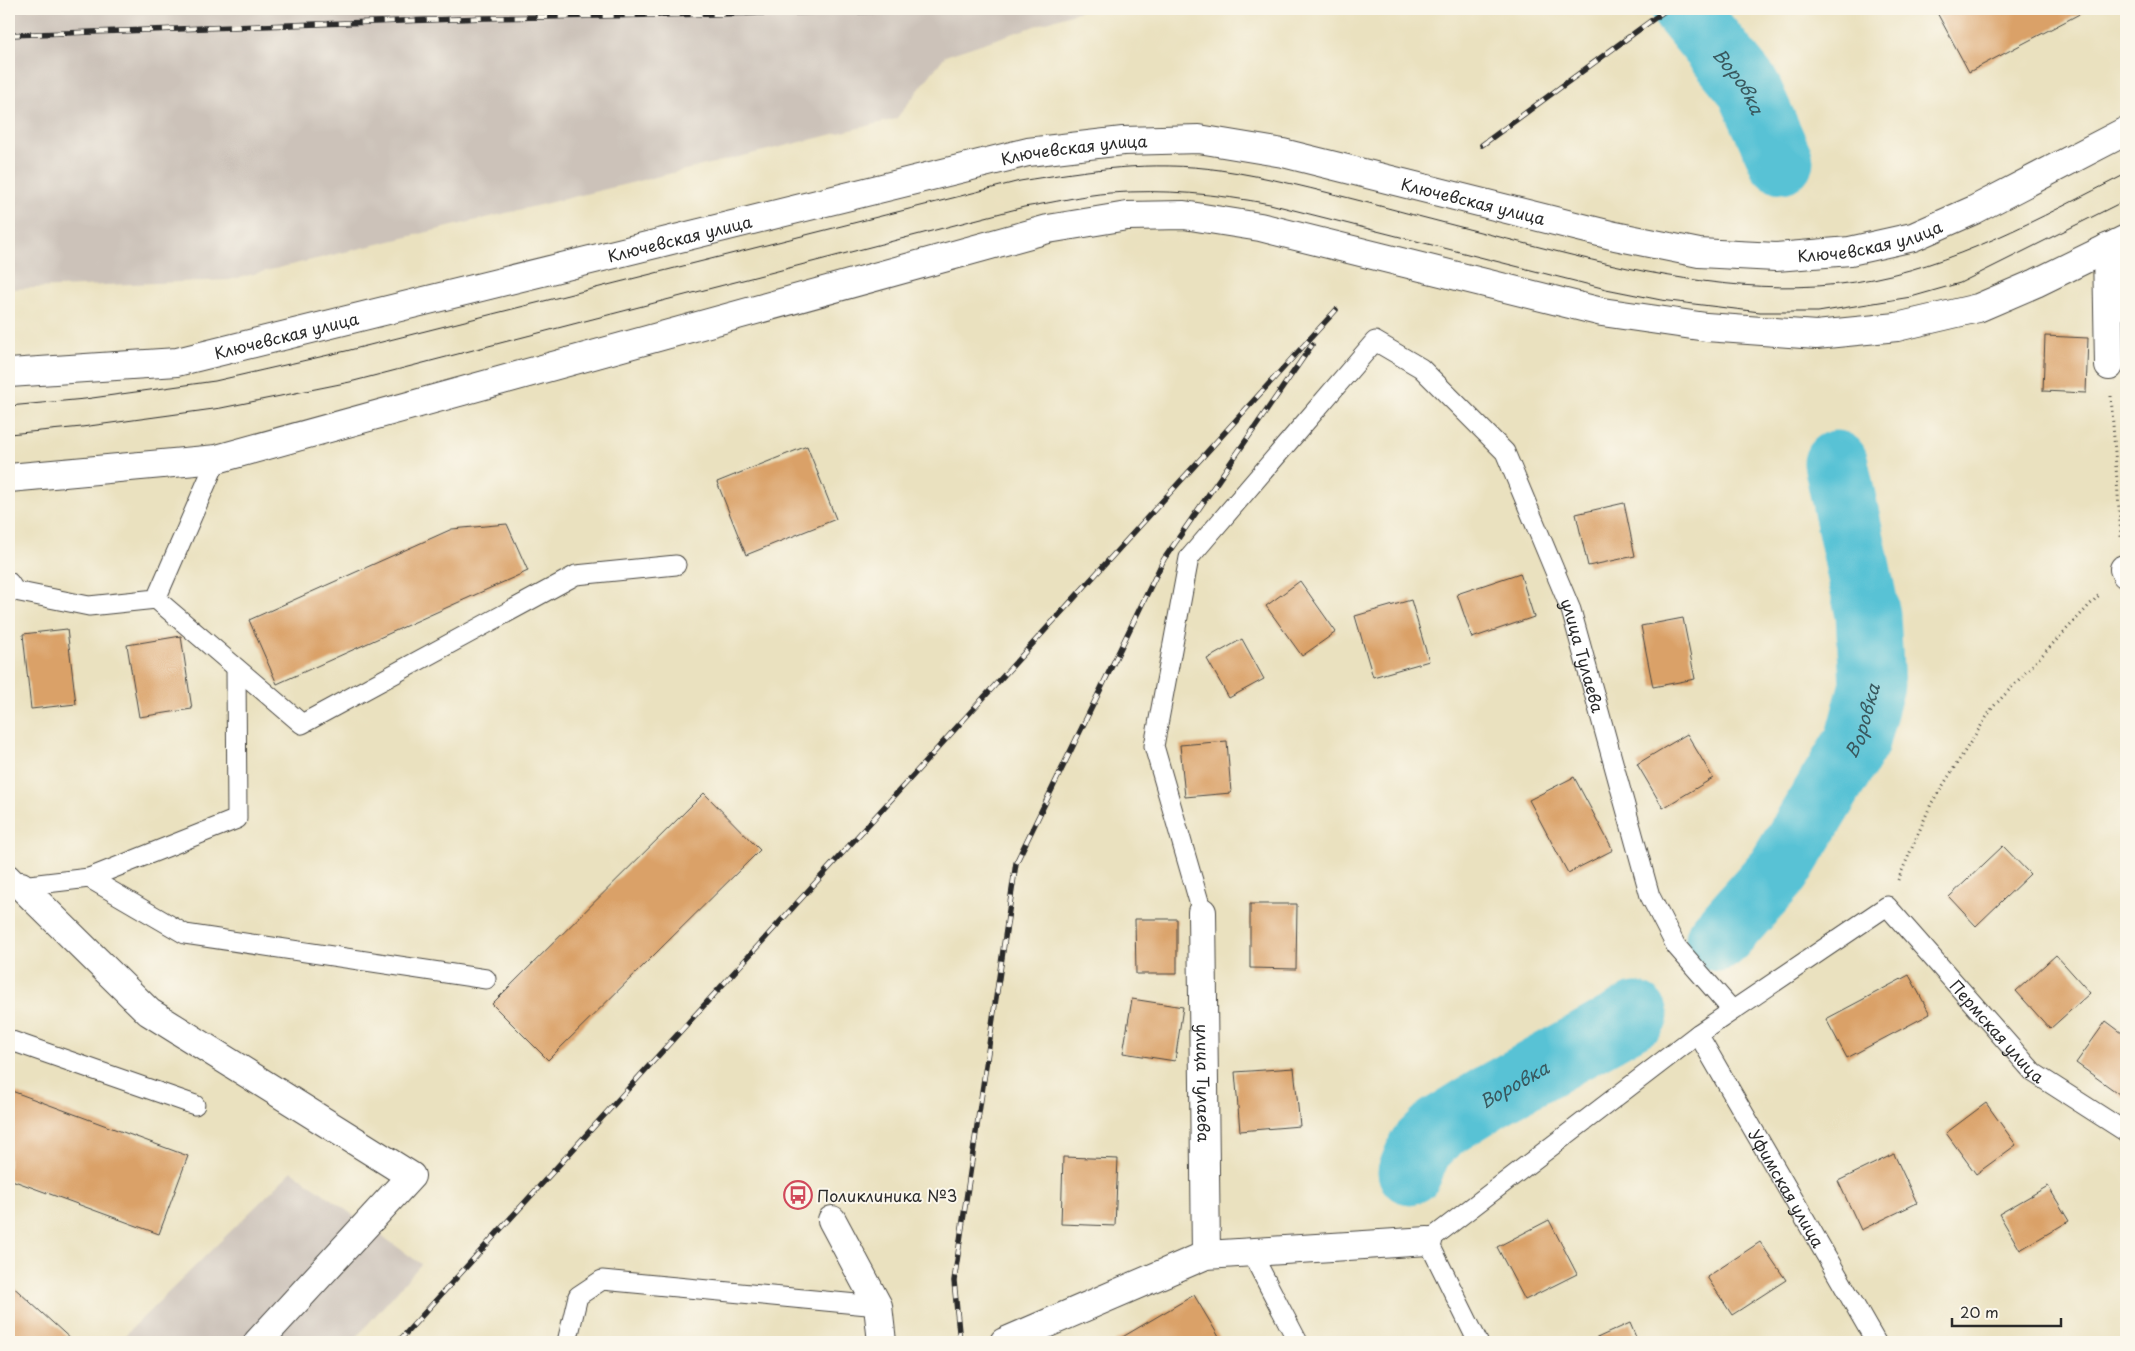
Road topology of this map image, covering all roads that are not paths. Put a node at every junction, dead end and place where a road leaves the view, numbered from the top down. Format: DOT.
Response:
graph roads {
  1 [pos="2126,131"];
  2 [pos="2117,244"];
  3 [pos="2109,366"];
  4 [pos="9,373"];
  5 [pos="217,459"];
  6 [pos="9,478"];
  7 [pos="676,564"];
  8 [pos="9,582"];
  9 [pos="156,599"];
  10 [pos="236,668"];
  11 [pos="89,878"];
  12 [pos="15,880"];
  13 [pos="1202,912"];
  14 [pos="486,979"];
  15 [pos="1732,1010"];
  16 [pos="1698,1034"];
  17 [pos="9,1040"];
  18 [pos="195,1105"];
  19 [pos="2126,1132"];
  20 [pos="832,1220"];
  21 [pos="1428,1241"];
  22 [pos="1251,1252"];
  23 [pos="1206,1255"];
  24 [pos="878,1306"];
  25 [pos="258,1342"];
  26 [pos="568,1342"];
  27 [pos="882,1342"];
  28 [pos="1004,1342"];
  29 [pos="1298,1342"];
  30 [pos="1478,1342"];
  31 [pos="1876,1342"];
  1 -- 4 [label="main road, Ключевская улица"];
  2 -- 3 [label="main road"];
  2 -- 5 [label="main road"];
  5 -- 6 [label="main road"];
  5 -- 9 [label="lane"];
  7 -- 10 [label="lane"];
  8 -- 9 [label="lane"];
  9 -- 10 [label="lane"];
  10 -- 11 [label="lane"];
  11 -- 12 [label="lane"];
  11 -- 14 [label="lane"];
  12 -- 25 [label="main road"];
  13 -- 15 [label="lane, улица Тулаева"];
  13 -- 23 [label="main road, улица Тулаева"];
  15 -- 16 [label="lane"];
  15 -- 19 [label="lane, Пермская улица"];
  16 -- 21 [label="lane"];
  16 -- 31 [label="lane, Уфимская улица"];
  17 -- 18 [label="lane"];
  20 -- 24 [label="main road"];
  21 -- 22 [label="main road"];
  21 -- 30 [label="lane"];
  22 -- 23 [label="main road"];
  22 -- 29 [label="lane"];
  23 -- 28 [label="main road"];
  24 -- 26 [label="lane"];
  24 -- 27 [label="main road"];
}
